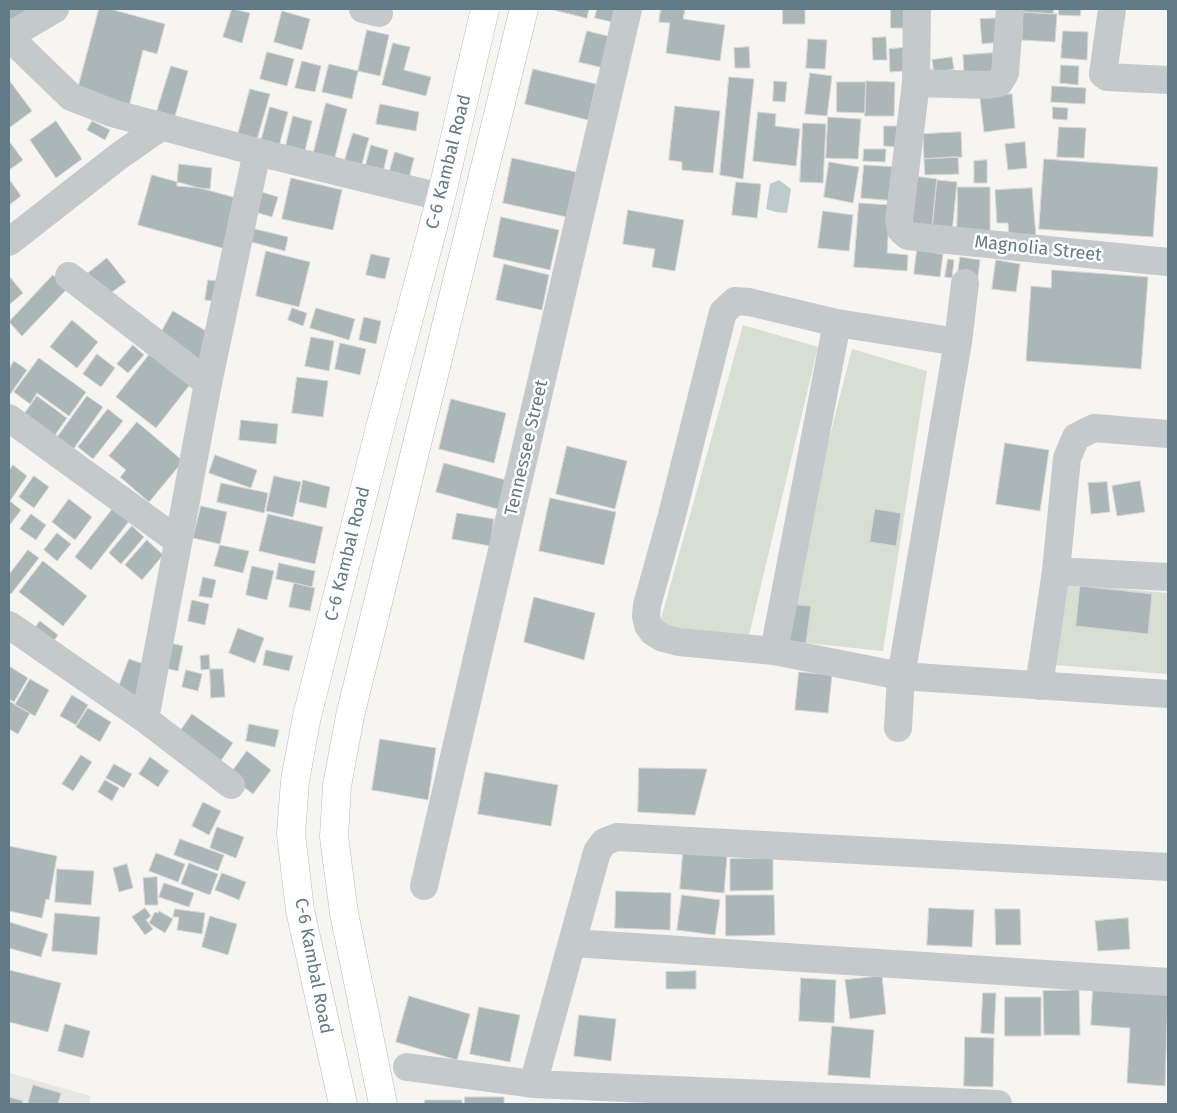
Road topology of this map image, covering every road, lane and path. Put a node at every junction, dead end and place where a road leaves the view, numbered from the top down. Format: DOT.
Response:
graph roads {
  1 [pos="55,9"];
  2 [pos="485,9"];
  3 [pos="524,9"];
  4 [pos="628,9"];
  5 [pos="918,9"];
  6 [pos="1010,9"];
  7 [pos="1112,9"];
  8 [pos="9,37"];
  9 [pos="1168,80"];
  10 [pos="916,83"];
  11 [pos="162,126"];
  12 [pos="257,152"];
  13 [pos="441,197"];
  14 [pos="9,242"];
  15 [pos="1168,262"];
  16 [pos="69,276"];
  17 [pos="965,283"];
  18 [pos="837,323"];
  19 [pos="958,342"];
  20 [pos="208,383"];
  21 [pos="9,418"];
  22 [pos="1168,434"];
  23 [pos="178,541"];
  24 [pos="1056,571"];
  25 [pos="1168,577"];
  26 [pos="9,624"];
  27 [pos="774,651"];
  28 [pos="901,676"];
  29 [pos="1039,686"];
  30 [pos="1168,694"];
  31 [pos="145,719"];
  32 [pos="898,728"];
  33 [pos="231,785"];
  34 [pos="1168,867"];
  35 [pos="424,886"];
  36 [pos="573,943"];
  37 [pos="1168,982"];
  38 [pos="407,1067"];
  39 [pos="533,1084"];
  40 [pos="343,1104"];
  41 [pos="383,1104"];
  42 [pos="998,1104"];
  1 -- 8 [label="street"];
  2 -- 13 [label="main road, C-6 Kambal Road"];
  3 -- 41 [label="main road, C-6 Kambal Road"];
  4 -- 35 [label="street, Tennessee Street"];
  5 -- 10 [label="street"];
  6 -- 10 [label="street"];
  7 -- 9 [label="street"];
  8 -- 11 [label="street"];
  10 -- 15 [label="street, Magnolia Street"];
  11 -- 12 [label="street"];
  11 -- 14 [label="street"];
  12 -- 13 [label="street"];
  12 -- 20 [label="street"];
  13 -- 40 [label="main road, C-6 Kambal Road"];
  16 -- 20 [label="street"];
  17 -- 19 [label="street"];
  18 -- 19 [label="street"];
  18 -- 27 [label="street"];
  18 -- 27 [label="street"];
  19 -- 28 [label="street"];
  20 -- 23 [label="street"];
  21 -- 23 [label="street"];
  22 -- 24 [label="street"];
  23 -- 31 [label="street"];
  24 -- 25 [label="street"];
  24 -- 29 [label="street"];
  26 -- 31 [label="street"];
  27 -- 28 [label="street"];
  28 -- 29 [label="street"];
  28 -- 32 [label="street"];
  29 -- 30 [label="street"];
  31 -- 33 [label="street"];
  34 -- 36 [label="street"];
  36 -- 37 [label="street"];
  36 -- 39 [label="street"];
  38 -- 39 [label="street"];
  39 -- 42 [label="street"];
}
